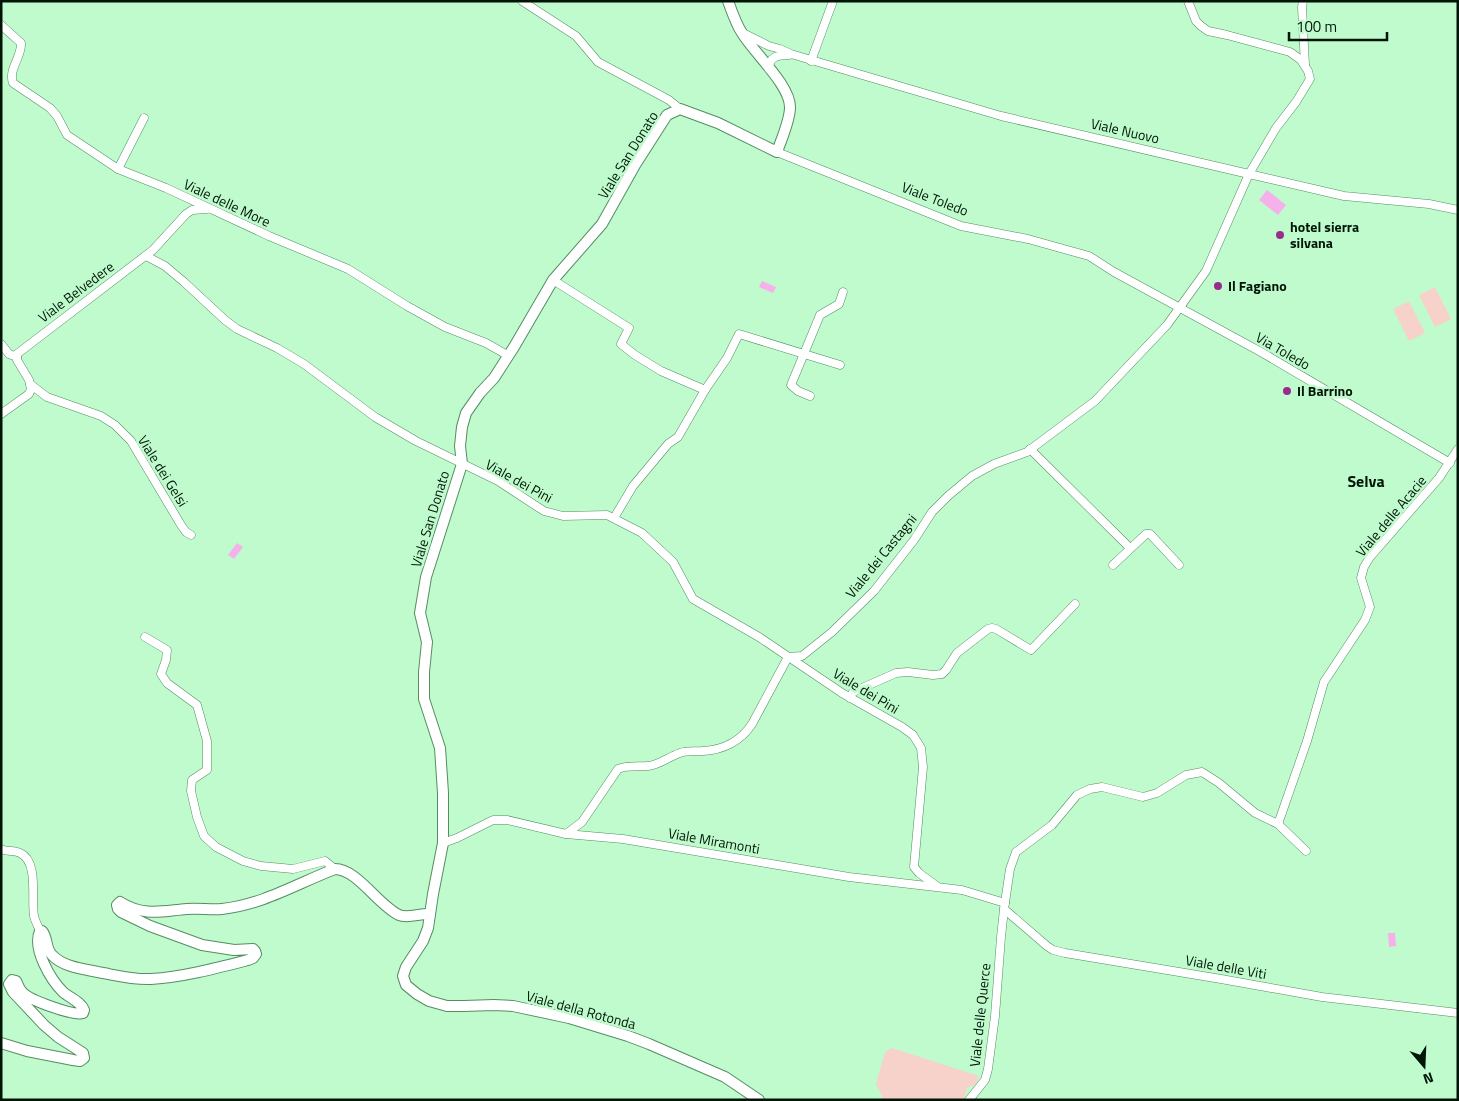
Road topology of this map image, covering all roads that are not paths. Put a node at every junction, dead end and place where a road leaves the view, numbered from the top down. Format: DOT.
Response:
graph roads {
  1 [pos="522,1"];
  2 [pos="728,1"];
  3 [pos="833,1"];
  4 [pos="1188,1"];
  5 [pos="1303,1"];
  6 [pos="1,25"];
  7 [pos="741,32"];
  8 [pos="769,46"];
  9 [pos="756,52"];
  10 [pos="791,54"];
  11 [pos="779,55"];
  12 [pos="811,60"];
  13 [pos="1305,67"];
  14 [pos="769,69"];
  15 [pos="680,109"];
  16 [pos="144,118"];
  17 [pos="777,152"];
  18 [pos="118,169"];
  19 [pos="1249,174"];
  20 [pos="211,209"];
  21 [pos="1458,210"];
  22 [pos="146,256"];
  23 [pos="553,280"];
  24 [pos="843,292"];
  25 [pos="1180,309"];
  26 [pos="1,344"];
  27 [pos="804,354"];
  28 [pos="508,356"];
  29 [pos="17,357"];
  30 [pos="840,365"];
  31 [pos="30,384"];
  32 [pos="705,390"];
  33 [pos="810,396"];
  34 [pos="1,414"];
  35 [pos="1030,449"];
  36 [pos="1458,449"];
  37 [pos="1450,463"];
  38 [pos="462,464"];
  39 [pos="614,518"];
  40 [pos="191,535"];
  41 [pos="1130,548"];
  42 [pos="1113,565"];
  43 [pos="1179,565"];
  44 [pos="1075,604"];
  45 [pos="145,637"];
  46 [pos="788,656"];
  47 [pos="850,698"];
  48 [pos="1278,824"];
  49 [pos="566,834"];
  50 [pos="443,843"];
  51 [pos="1,849"];
  52 [pos="1306,851"];
  53 [pos="335,869"];
  54 [pos="938,887"];
  55 [pos="1005,906"];
  56 [pos="430,914"];
  57 [pos="40,931"];
  58 [pos="1458,1013"];
  59 [pos="1,1043"];
  60 [pos="759,1100"];
  61 [pos="969,1100"];
  1 -- 15 [label="street"];
  2 -- 7 [label="street"];
  3 -- 12 [label="street"];
  4 -- 13 [label="street"];
  5 -- 13 [label="street"];
  6 -- 18 [label="street, Viale delle More"];
  7 -- 8 [label="street, Viale Nuovo"];
  7 -- 9 [label="street"];
  8 -- 9 [label="street"];
  8 -- 10 [label="street, Viale Nuovo"];
  9 -- 11 [label="street, Viale Nuovo"];
  9 -- 14 [label="street"];
  10 -- 11 [label="street, Viale Nuovo"];
  10 -- 12 [label="street, Viale Nuovo"];
  11 -- 14 [label="street"];
  12 -- 19 [label="street, Viale Nuovo"];
  13 -- 19 [label="street, Viale dei Castagni"];
  14 -- 17 [label="street"];
  15 -- 17 [label="street, Viale Toledo"];
  15 -- 23 [label="street, Viale San Donato"];
  16 -- 18 [label="street"];
  17 -- 25 [label="street, Viale Toledo"];
  18 -- 20 [label="street, Viale delle More"];
  19 -- 21 [label="street, Viale Nuovo"];
  19 -- 25 [label="street, Viale dei Castagni"];
  20 -- 22 [label="street, Viale Belvedere"];
  20 -- 28 [label="street, Viale delle More"];
  22 -- 29 [label="street, Viale Belvedere"];
  22 -- 38 [label="street, Viale dei Pini"];
  23 -- 28 [label="street, Viale San Donato"];
  23 -- 32 [label="street"];
  24 -- 27 [label="street"];
  25 -- 35 [label="street, Viale dei Castagni"];
  25 -- 37 [label="street, Via Toledo"];
  26 -- 29 [label="street"];
  27 -- 30 [label="street"];
  27 -- 32 [label="street"];
  27 -- 33 [label="street"];
  28 -- 38 [label="street, Viale San Donato"];
  29 -- 31 [label="street"];
  31 -- 34 [label="street"];
  31 -- 40 [label="street, Viale dei Gelsi"];
  32 -- 39 [label="street"];
  35 -- 41 [label="street"];
  35 -- 46 [label="street, Viale dei Castagni"];
  36 -- 37 [label="street, Viale delle Acacie"];
  37 -- 48 [label="street, Viale delle Acacie"];
  38 -- 39 [label="street, Viale dei Pini"];
  38 -- 50 [label="street, Viale San Donato"];
  39 -- 46 [label="street, Viale dei Pini"];
  41 -- 42 [label="street"];
  41 -- 43 [label="street"];
  44 -- 47 [label="street"];
  45 -- 53 [label="street"];
  46 -- 47 [label="street, Viale dei Pini"];
  46 -- 49 [label="street"];
  47 -- 54 [label="street, Viale dei Pini"];
  48 -- 52 [label="street"];
  48 -- 55 [label="street, Viale delle Querce"];
  49 -- 50 [label="street, Viale Miramonti"];
  49 -- 54 [label="street, Viale Miramonti"];
  50 -- 56 [label="street, Viale San Donato"];
  51 -- 57 [label="street"];
  53 -- 56 [label="street"];
  53 -- 57 [label="street"];
  54 -- 55 [label="street, Viale Miramonti"];
  55 -- 58 [label="street, Viale delle Viti"];
  55 -- 61 [label="street, Viale delle Querce"];
  56 -- 60 [label="street, Viale della Rotonda"];
  57 -- 59 [label="street"];
}
